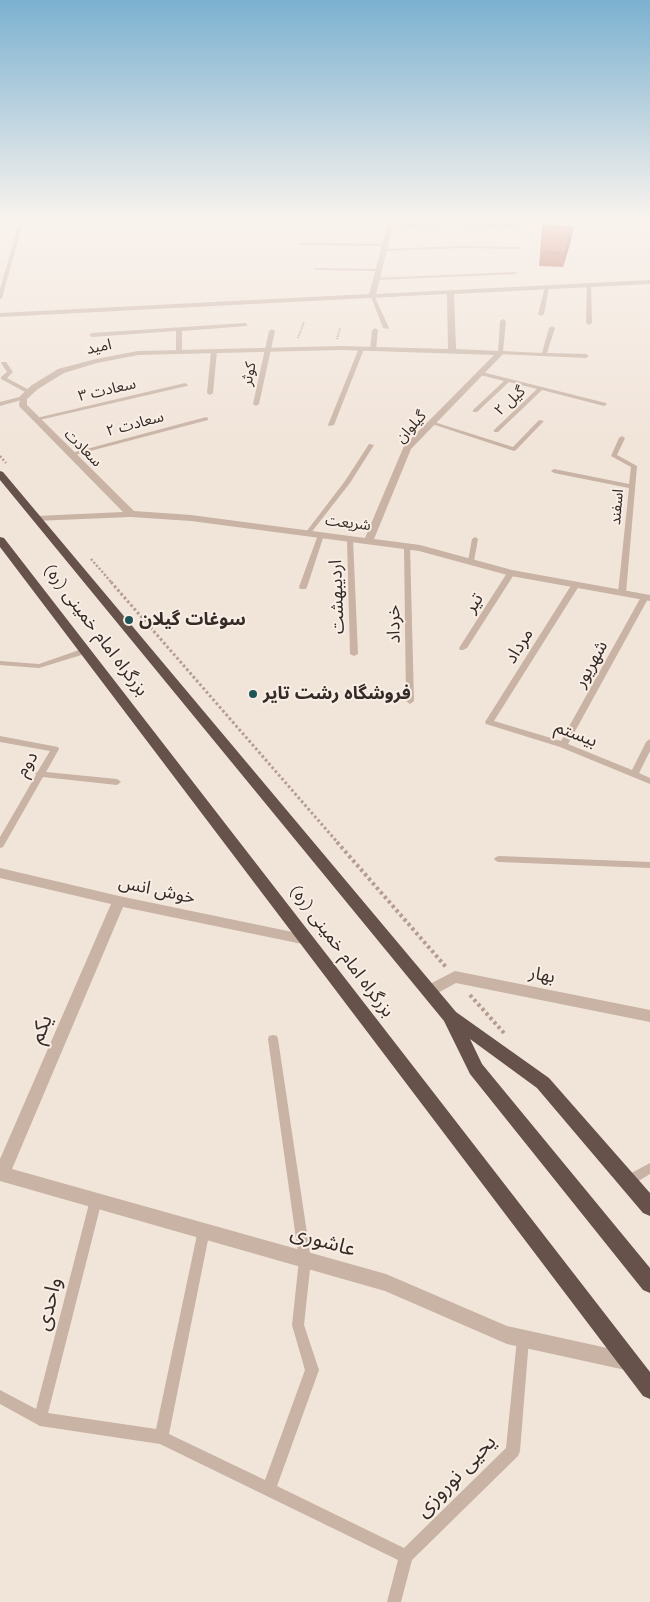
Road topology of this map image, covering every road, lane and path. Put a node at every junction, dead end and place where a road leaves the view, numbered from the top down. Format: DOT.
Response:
graph roads {
  1 [pos="396,294"];
  2 [pos="450,294"];
  3 [pos="545,294"];
  4 [pos="589,294"];
  5 [pos="372,295"];
  6 [pos="541,314"];
  7 [pos="0,316"];
  8 [pos="503,320"];
  9 [pos="304,322"];
  10 [pos="589,323"];
  11 [pos="245,325"];
  12 [pos="386,328"];
  13 [pos="552,328"];
  14 [pos="179,329"];
  15 [pos="375,330"];
  16 [pos="272,331"];
  17 [pos="92,334"];
  18 [pos="293,349"];
  19 [pos="361,349"];
  20 [pos="373,349"];
  21 [pos="266,350"];
  22 [pos="214,351"];
  23 [pos="452,351"];
  24 [pos="179,352"];
  25 [pos="500,353"];
  26 [pos="544,354"];
  27 [pos="586,356"];
  28 [pos="4,363"];
  29 [pos="482,374"];
  30 [pos="508,380"];
  31 [pos="185,384"];
  32 [pos="541,388"];
  33 [pos="210,393"];
  34 [pos="26,395"];
  35 [pos="0,404"];
  36 [pos="256,404"];
  37 [pos="604,404"];
  38 [pos="475,412"];
  39 [pos="35,419"];
  40 [pos="206,419"];
  41 [pos="542,421"];
  42 [pos="432,423"];
  43 [pos="331,425"];
  44 [pos="496,431"];
  45 [pos="622,438"];
  46 [pos="371,445"];
  47 [pos="70,454"];
  48 [pos="0,456"];
  49 [pos="554,471"];
  50 [pos="6,472"];
  51 [pos="632,486"];
  52 [pos="131,514"];
  53 [pos="37,519"];
  54 [pos="308,533"];
  55 [pos="322,535"];
  56 [pos="476,538"];
  57 [pos="350,539"];
  58 [pos="0,540"];
  59 [pos="368,541"];
  60 [pos="407,546"];
  61 [pos="84,552"];
  62 [pos="471,561"];
  63 [pos="511,573"];
  64 [pos="575,586"];
  65 [pos="303,587"];
  66 [pos="622,593"];
  67 [pos="647,598"];
  68 [pos="463,648"];
  69 [pos="85,651"];
  70 [pos="354,654"];
  71 [pos="0,663"];
  72 [pos="410,701"];
  73 [pos="489,722"];
  74 [pos="0,739"];
  75 [pos="650,742"];
  76 [pos="563,745"];
  77 [pos="39,774"];
  78 [pos="634,775"];
  79 [pos="650,781"];
  80 [pos="117,782"];
  81 [pos="0,845"];
  82 [pos="499,858"];
  83 [pos="650,865"];
  84 [pos="0,873"];
  85 [pos="119,901"];
  86 [pos="307,940"];
  87 [pos="455,977"];
  88 [pos="429,991"];
  89 [pos="450,1016"];
  90 [pos="650,1016"];
  91 [pos="507,1037"];
  92 [pos="273,1039"];
  93 [pos="650,1168"];
  94 [pos="1,1173"];
  95 [pos="628,1181"];
  96 [pos="96,1200"];
  97 [pos="650,1207"];
  98 [pos="204,1230"];
  99 [pos="305,1260"];
  100 [pos="650,1283"];
  101 [pos="523,1338"];
  102 [pos="630,1362"];
  103 [pos="650,1389"];
  104 [pos="0,1397"];
  105 [pos="40,1419"];
  106 [pos="161,1437"];
  107 [pos="269,1489"];
  108 [pos="406,1556"];
  109 [pos="394,1602"];
  1 -- 5 [label="street"];
  2 -- 23 [label="street"];
  3 -- 6 [label="lane"];
  4 -- 10 [label="lane"];
  5 -- 7 [label="street"];
  5 -- 12 [label="lane"];
  8 -- 25 [label="lane"];
  9 -- 18 [label="path"];
  11 -- 14 [label="lane"];
  13 -- 26 [label="lane"];
  14 -- 17 [label="lane"];
  14 -- 24 [label="lane"];
  15 -- 20 [label="lane"];
  16 -- 21 [label="lane, کوثر"];
  18 -- 19 [label="street, امید"];
  18 -- 21 [label="street, امید"];
  19 -- 20 [label="street, امید"];
  19 -- 43 [label="lane"];
  20 -- 23 [label="street, امید"];
  21 -- 22 [label="street, امید"];
  21 -- 36 [label="lane, کوثر"];
  22 -- 24 [label="street, امید"];
  22 -- 33 [label="lane"];
  23 -- 25 [label="street, امید"];
  24 -- 34 [label="street, امید"];
  25 -- 26 [label="lane, امید"];
  25 -- 29 [label="street, گیلوان"];
  26 -- 27 [label="lane, امید"];
  28 -- 34 [label="lane"];
  29 -- 30 [label="lane"];
  29 -- 42 [label="street, گیلوان"];
  30 -- 32 [label="lane"];
  30 -- 38 [label="lane"];
  31 -- 39 [label="lane, سعادت ۳"];
  32 -- 37 [label="lane"];
  32 -- 44 [label="lane, گیل ۲"];
  34 -- 35 [label="lane, امید"];
  34 -- 39 [label="street, سعادت"];
  39 -- 47 [label="street, سعادت"];
  40 -- 47 [label="lane, سعادت ۲"];
  41 -- 42 [label="lane"];
  42 -- 59 [label="street, گیلوان"];
  45 -- 51 [label="lane, اسفند"];
  46 -- 54 [label="lane"];
  47 -- 52 [label="street, سعادت"];
  48 -- 50 [label="path"];
  49 -- 51 [label="lane"];
  50 -- 53 [label="highway, بزرگراه امام خمینی (ره)"];
  51 -- 66 [label="lane, اسفند"];
  52 -- 53 [label="street, شریعت"];
  52 -- 54 [label="street, شریعت"];
  53 -- 88 [label="highway, بزرگراه امام خمینی (ره)"];
  54 -- 55 [label="street, شریعت"];
  55 -- 57 [label="street, شریعت"];
  55 -- 65 [label="lane"];
  56 -- 62 [label="lane"];
  57 -- 59 [label="street, شریعت"];
  57 -- 70 [label="lane, اردیبهشت"];
  58 -- 69 [label="highway, بزرگراه امام خمینی (ره)"];
  59 -- 60 [label="street, شریعت"];
  60 -- 62 [label="street, شریعت"];
  60 -- 72 [label="lane, خرداد"];
  61 -- 87 [label="path"];
  62 -- 63 [label="street, شریعت"];
  63 -- 64 [label="street, شریعت"];
  63 -- 68 [label="lane, تیر"];
  64 -- 66 [label="street, شریعت"];
  64 -- 73 [label="lane, مرداد"];
  66 -- 67 [label="street, شریعت"];
  67 -- 76 [label="lane, شهریور"];
  69 -- 71 [label="lane"];
  69 -- 86 [label="highway, بزرگراه امام خمینی (ره)"];
  73 -- 76 [label="lane, بیستم"];
  74 -- 77 [label="lane, دوم"];
  75 -- 78 [label="lane"];
  76 -- 78 [label="lane, بیستم"];
  77 -- 80 [label="lane"];
  77 -- 81 [label="lane, دوم"];
  78 -- 79 [label="lane, بیستم"];
  82 -- 83 [label="lane"];
  84 -- 85 [label="street, خوش انس"];
  85 -- 86 [label="street, خوش انس"];
  85 -- 94 [label="street, یکم"];
  86 -- 102 [label="highway, بزرگراه امام خمینی (ره)"];
  87 -- 88 [label="street"];
  87 -- 90 [label="street, بهار"];
  87 -- 91 [label="path"];
  88 -- 89 [label="highway, بزرگراه امام خمینی (ره)"];
  89 -- 95 [label="highway, بزرگراه امام خمینی (ره)"];
  89 -- 100 [label="highway, بزرگراه امام خمینی (ره)"];
  92 -- 99 [label="lane"];
  93 -- 95 [label="lane"];
  94 -- 96 [label="street, عاشوری"];
  95 -- 97 [label="highway, بزرگراه امام خمینی (ره)"];
  96 -- 98 [label="street, عاشوری"];
  96 -- 105 [label="lane, واحدی"];
  98 -- 99 [label="street, عاشوری"];
  98 -- 106 [label="lane"];
  99 -- 101 [label="street, عاشوری"];
  99 -- 107 [label="lane"];
  101 -- 102 [label="street, عاشوری"];
  101 -- 108 [label="lane, یحیی نوروزی"];
  102 -- 103 [label="highway, بزرگراه امام خمینی (ره)"];
  104 -- 105 [label="lane"];
  105 -- 106 [label="lane"];
  106 -- 107 [label="lane"];
  107 -- 108 [label="lane"];
  108 -- 109 [label="lane"];
}
